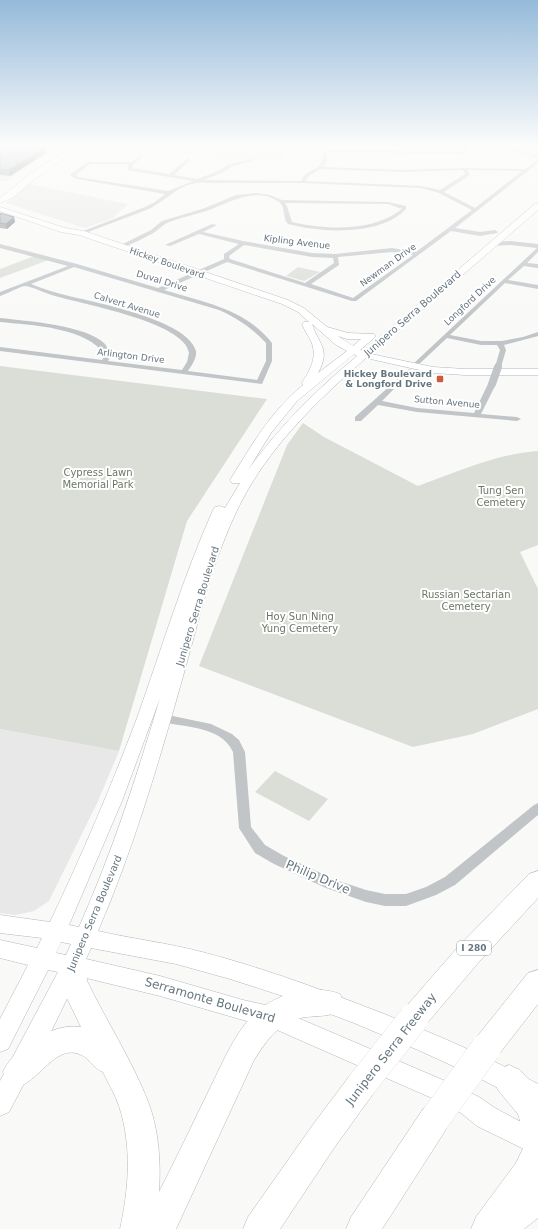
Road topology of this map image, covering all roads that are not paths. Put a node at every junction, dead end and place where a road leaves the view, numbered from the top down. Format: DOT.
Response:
graph roads {
  1 [pos="1,202"];
  2 [pos="158,202"];
  3 [pos="223,202"];
  4 [pos="282,202"];
  5 [pos="355,202"];
  6 [pos="461,202"];
  7 [pos="483,202"];
  8 [pos="530,202"];
  9 [pos="538,206"];
  10 [pos="0,209"];
  11 [pos="474,209"];
  12 [pos="214,225"];
  13 [pos="449,230"];
  14 [pos="199,232"];
  15 [pos="495,232"];
  16 [pos="81,233"];
  17 [pos="506,234"];
  18 [pos="243,243"];
  19 [pos="488,243"];
  20 [pos="168,245"];
  21 [pos="0,246"];
  22 [pos="120,247"];
  23 [pos="538,247"];
  24 [pos="12,248"];
  25 [pos="1,254"];
  26 [pos="418,254"];
  27 [pos="335,256"];
  28 [pos="226,260"];
  29 [pos="523,264"];
  30 [pos="75,265"];
  31 [pos="538,266"];
  32 [pos="197,273"];
  33 [pos="504,281"];
  34 [pos="25,284"];
  35 [pos="306,285"];
  36 [pos="538,287"];
  37 [pos="159,290"];
  38 [pos="254,293"];
  39 [pos="0,294"];
  40 [pos="0,320"];
  41 [pos="307,324"];
  42 [pos="324,329"];
  43 [pos="538,334"];
  44 [pos="445,336"];
  45 [pos="373,341"];
  46 [pos="500,344"];
  47 [pos="0,350"];
  48 [pos="354,358"];
  49 [pos="104,362"];
  50 [pos="384,363"];
  51 [pos="411,369"];
  52 [pos="184,372"];
  53 [pos="538,372"];
  54 [pos="538,378"];
  55 [pos="259,382"];
  56 [pos="293,400"];
  57 [pos="376,402"];
  58 [pos="477,415"];
  59 [pos="358,418"];
  60 [pos="517,418"];
  61 [pos="163,718"];
  62 [pos="538,808"];
  63 [pos="538,880"];
  64 [pos="0,924"];
  65 [pos="56,932"];
  66 [pos="85,938"];
  67 [pos="0,949"];
  68 [pos="42,959"];
  69 [pos="72,965"];
  70 [pos="538,982"];
  71 [pos="330,1003"];
  72 [pos="270,1016"];
  73 [pos="0,1041"];
  74 [pos="18,1072"];
  75 [pos="509,1080"];
  76 [pos="128,1091"];
  77 [pos="538,1097"];
  78 [pos="0,1104"];
  79 [pos="538,1133"];
  80 [pos="538,1144"];
  81 [pos="538,1152"];
  82 [pos="538,1201"];
  83 [pos="137,1229"];
  84 [pos="159,1229"];
  85 [pos="260,1229"];
  86 [pos="363,1229"];
  87 [pos="488,1229"];
  88 [pos="499,1229"];
  1 -- 16 [label="main road, Hickey Boulevard"];
  2 -- 16 [label="street"];
  3 -- 22 [label="street"];
  4 -- 5 [label="street"];
  6 -- 11 [label="street"];
  7 -- 11 [label="street, Newman Drive"];
  8 -- 15 [label="main road, Junipero Serra Boulevard"];
  9 -- 17 [label="main road, Junipero Serra Boulevard"];
  10 -- 16 [label="main road, Hickey Boulevard"];
  11 -- 13 [label="street, Newman Drive"];
  12 -- 14 [label="street"];
  13 -- 15 [label="street"];
  13 -- 19 [label="street"];
  13 -- 26 [label="street, Newman Drive"];
  14 -- 18 [label="street, Kipling Avenue"];
  14 -- 20 [label="street"];
  15 -- 19 [label="main road, Junipero Serra Boulevard"];
  16 -- 22 [label="main road, Hickey Boulevard"];
  17 -- 19 [label="main road, Junipero Serra Boulevard"];
  17 -- 23 [label="street"];
  18 -- 27 [label="street, Kipling Avenue"];
  18 -- 28 [label="street"];
  19 -- 23 [label="street"];
  19 -- 45 [label="main road, Junipero Serra Boulevard"];
  21 -- 24 [label="street, Duval Drive"];
  22 -- 32 [label="main road, Hickey Boulevard"];
  23 -- 29 [label="street, Longford Drive"];
  24 -- 25 [label="street"];
  24 -- 30 [label="street, Duval Drive"];
  26 -- 27 [label="street, Kipling Avenue"];
  26 -- 35 [label="street, Newman Drive"];
  27 -- 35 [label="street"];
  28 -- 32 [label="street"];
  28 -- 35 [label="street, Newman Drive"];
  29 -- 31 [label="street"];
  29 -- 33 [label="street, Longford Drive"];
  30 -- 34 [label="street"];
  30 -- 37 [label="street, Duval Drive"];
  32 -- 37 [label="street"];
  32 -- 38 [label="main road, Hickey Boulevard"];
  33 -- 36 [label="street"];
  33 -- 44 [label="street, Longford Drive"];
  34 -- 39 [label="street"];
  34 -- 52 [label="street, Calvert Avenue"];
  37 -- 55 [label="street, Duval Drive"];
  38 -- 41 [label="main road, Hickey Boulevard"];
  38 -- 42 [label="main road, Hickey Boulevard"];
  40 -- 49 [label="street"];
  41 -- 48 [label="main road, Hickey Boulevard"];
  41 -- 56 [label="main road"];
  42 -- 45 [label="main road"];
  42 -- 48 [label="main road, Hickey Boulevard"];
  43 -- 46 [label="street"];
  44 -- 46 [label="street"];
  44 -- 51 [label="street, Longford Drive"];
  45 -- 48 [label="main road, Junipero Serra Boulevard"];
  45 -- 50 [label="main road"];
  46 -- 58 [label="street, bridge"];
  47 -- 49 [label="street, Arlington Drive"];
  48 -- 50 [label="main road, Hickey Boulevard"];
  48 -- 56 [label="main road, Junipero Serra Boulevard"];
  48 -- 61 [label="main road, Junipero Serra Boulevard"];
  49 -- 52 [label="street, Arlington Drive"];
  50 -- 51 [label="main road, Hickey Boulevard"];
  51 -- 53 [label="main road, Hickey Boulevard"];
  51 -- 54 [label="main road, Hickey Boulevard"];
  51 -- 57 [label="street, Longford Drive"];
  52 -- 55 [label="street, Arlington Drive"];
  56 -- 65 [label="main road, Junipero Serra Boulevard"];
  57 -- 58 [label="street, Sutton Avenue"];
  57 -- 59 [label="street, Longford Drive"];
  58 -- 60 [label="street, Sutton Avenue"];
  61 -- 62 [label="street, Philip Drive"];
  61 -- 66 [label="main road, Junipero Serra Boulevard"];
  63 -- 85 [label="highway, Junipero Serra Freeway / I 280, bridge"];
  64 -- 65 [label="main road"];
  65 -- 66 [label="main road"];
  65 -- 68 [label="main road, Junipero Serra Boulevard"];
  66 -- 69 [label="main road, Junipero Serra Boulevard"];
  66 -- 71 [label="main road"];
  67 -- 68 [label="main road, Serramonte Boulevard"];
  68 -- 69 [label="main road, Serramonte Boulevard"];
  68 -- 73 [label="main road, Junipero Serra Boulevard"];
  69 -- 72 [label="main road, Serramonte Boulevard"];
  69 -- 74 [label="main road, Junipero Serra Boulevard"];
  69 -- 76 [label="highway"];
  70 -- 86 [label="highway, bridge"];
  71 -- 72 [label="highway"];
  71 -- 75 [label="main road"];
  72 -- 80 [label="main road, Serramonte Boulevard"];
  72 -- 84 [label="highway"];
  74 -- 76 [label="highway"];
  74 -- 78 [label="main road, Junipero Serra Boulevard"];
  75 -- 77 [label="main road"];
  75 -- 79 [label="highway"];
  76 -- 83 [label="highway"];
  81 -- 87 [label="highway"];
  82 -- 88 [label="highway"];
}
